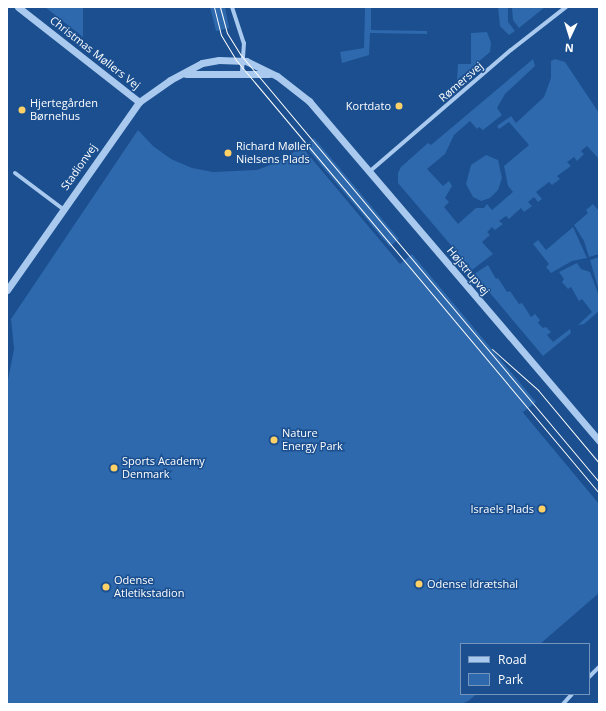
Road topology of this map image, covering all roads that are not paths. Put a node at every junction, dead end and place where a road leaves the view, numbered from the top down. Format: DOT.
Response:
graph roads {
  1 [pos="18,7"];
  2 [pos="232,7"];
  3 [pos="566,7"];
  4 [pos="243,60"];
  5 [pos="242,72"];
  6 [pos="185,74"];
  7 [pos="277,76"];
  8 [pos="139,102"];
  9 [pos="321,114"];
  10 [pos="369,172"];
  11 [pos="15,173"];
  12 [pos="63,209"];
  13 [pos="7,290"];
  14 [pos="599,441"];
  15 [pos="599,667"];
  16 [pos="590,676"];
  17 [pos="571,695"];
  18 [pos="563,704"];
  1 -- 8 [label="street, Christmas Møllers Vej"];
  2 -- 4 [label="street"];
  3 -- 10 [label="street, Rømersvej"];
  4 -- 5 [label="street"];
  4 -- 6 [label="street, Stadionvej"];
  4 -- 7 [label="street, Stadionvej"];
  5 -- 6 [label="street, Stadionvej"];
  5 -- 7 [label="street, Stadionvej"];
  6 -- 8 [label="street, Stadionvej"];
  7 -- 9 [label="street, Stadionvej"];
  8 -- 12 [label="street, Stadionvej"];
  9 -- 10 [label="street, Højstrupvej"];
  10 -- 14 [label="street, Højstrupvej"];
  11 -- 12 [label="street"];
  12 -- 13 [label="street, Stadionvej"];
  15 -- 16 [label="street"];
  17 -- 18 [label="street"];
}
